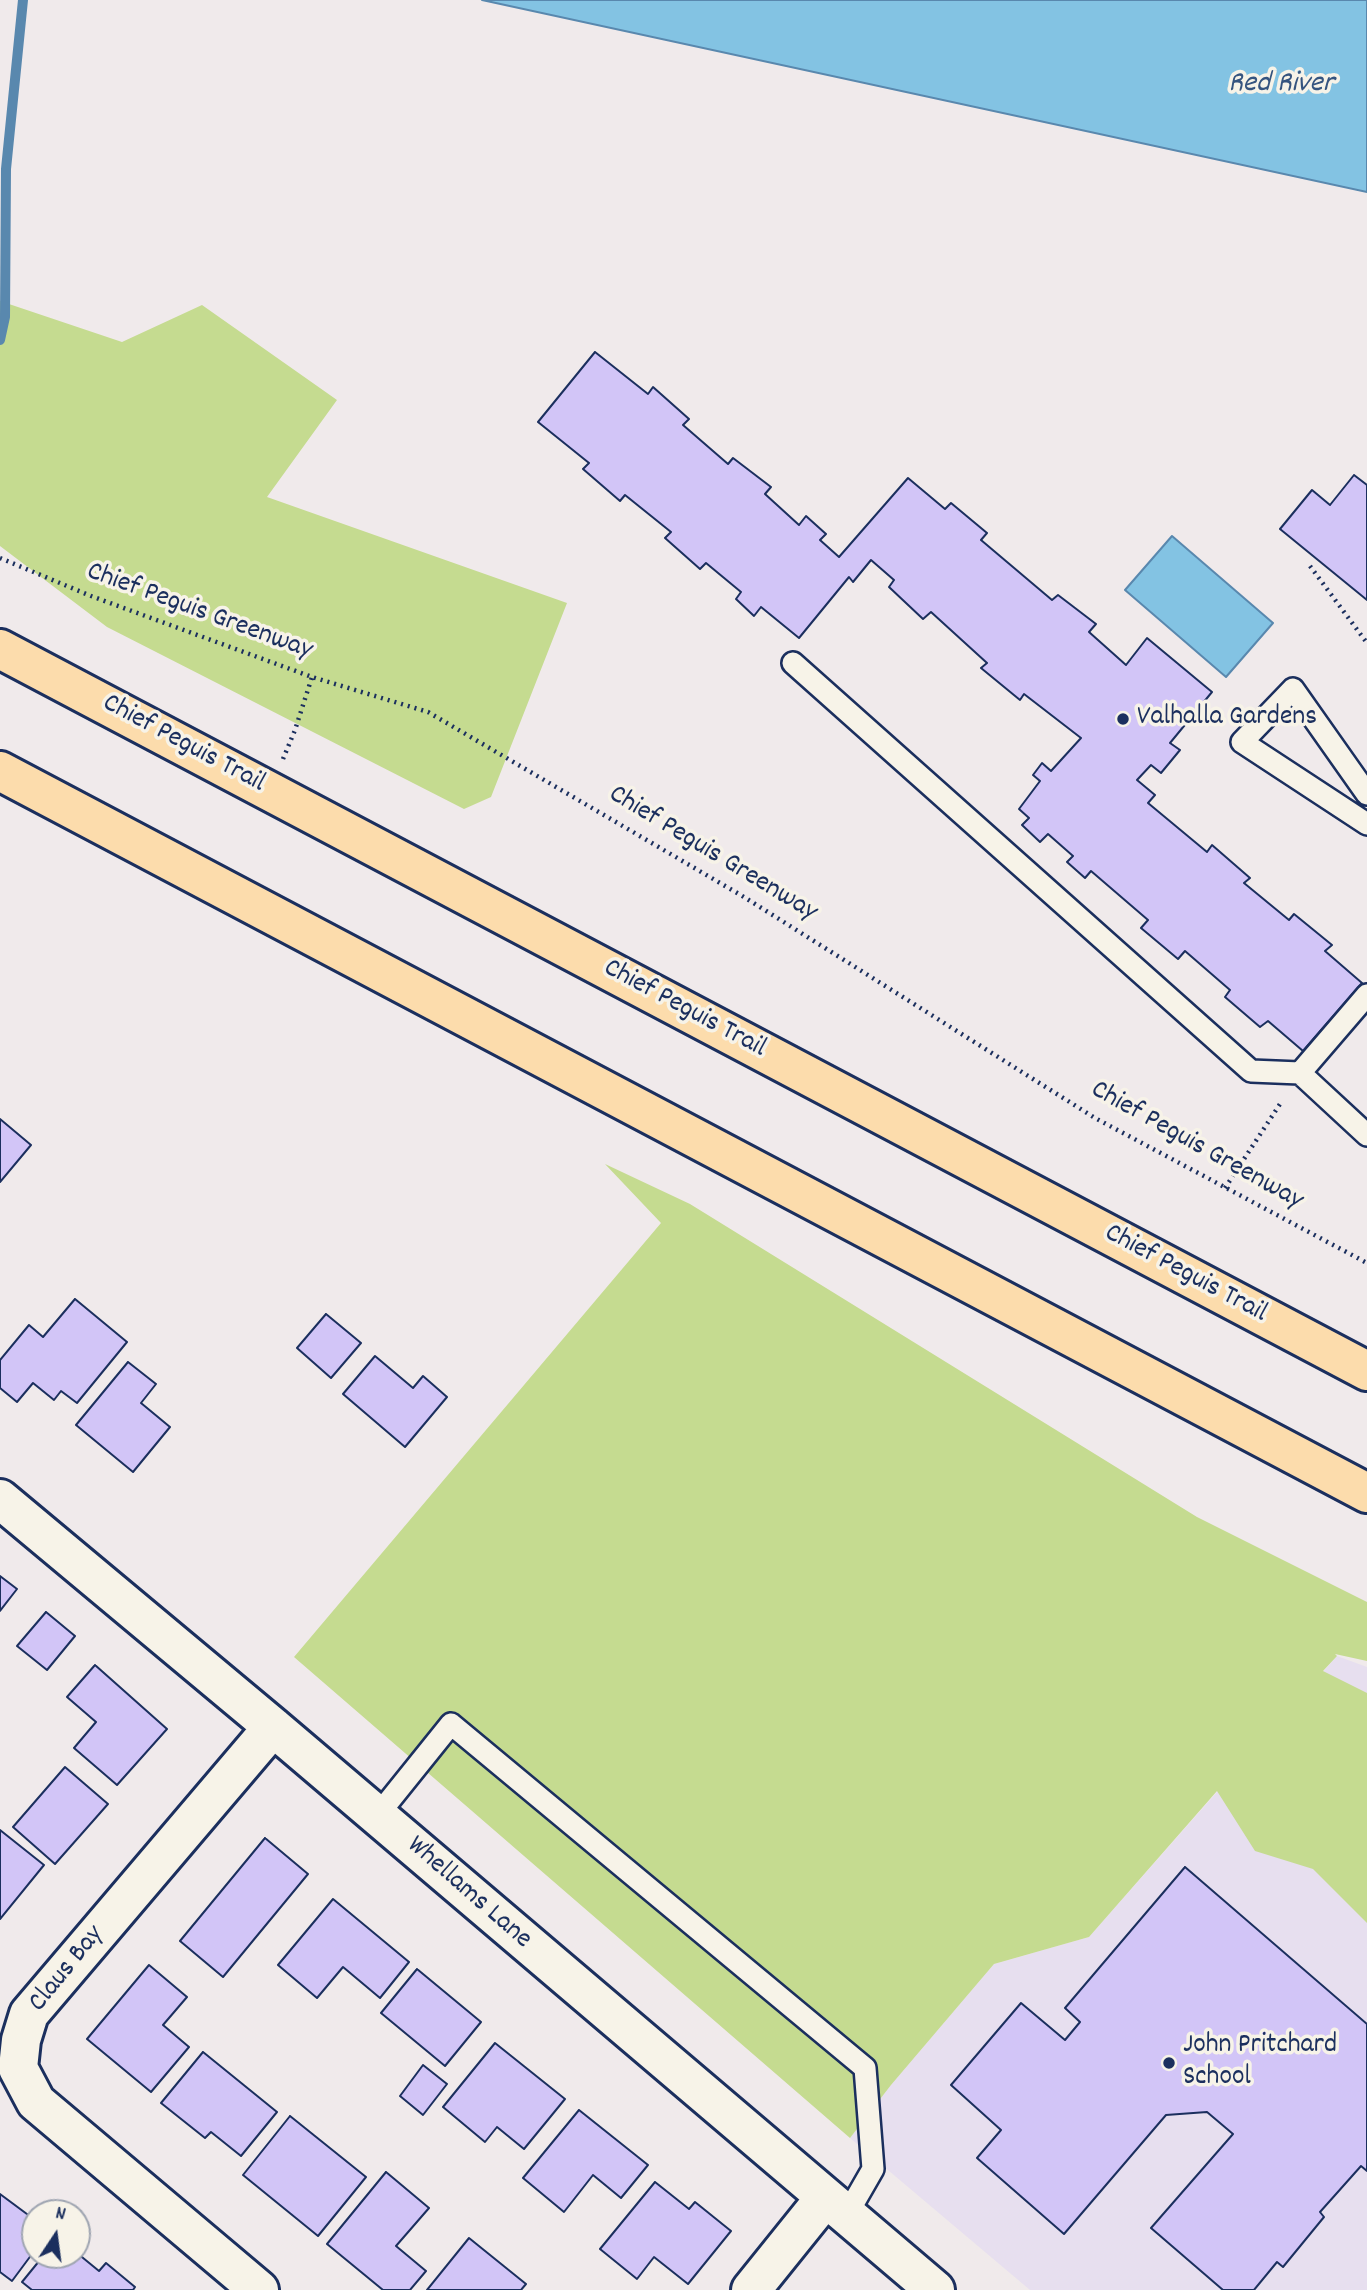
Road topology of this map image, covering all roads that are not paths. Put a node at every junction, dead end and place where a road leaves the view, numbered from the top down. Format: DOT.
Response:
graph roads {
  1 [pos="0,649"];
  2 [pos="793,663"];
  3 [pos="0,771"];
  4 [pos="1367,794"];
  5 [pos="1367,824"];
  6 [pos="1367,995"];
  7 [pos="1300,1073"];
  8 [pos="1367,1135"];
  9 [pos="1367,1371"];
  10 [pos="1367,1493"];
  11 [pos="0,1499"];
  12 [pos="273,1727"];
  13 [pos="377,1816"];
  14 [pos="836,2207"];
  15 [pos="259,2290"];
  16 [pos="751,2290"];
  17 [pos="935,2290"];
  1 -- 9 [label="main road, Chief Peguis Trail"];
  2 -- 7 [label="lane"];
  3 -- 10 [label="main road"];
  4 -- 5 [label="lane"];
  6 -- 7 [label="lane"];
  7 -- 8 [label="lane"];
  11 -- 12 [label="street, Whellams Lane"];
  12 -- 13 [label="street, Whellams Lane"];
  12 -- 15 [label="street, Claus Bay"];
  13 -- 14 [label="street, Whellams Lane"];
  13 -- 14 [label="lane"];
  14 -- 16 [label="street"];
  14 -- 17 [label="street, Whellams Lane"];
}
